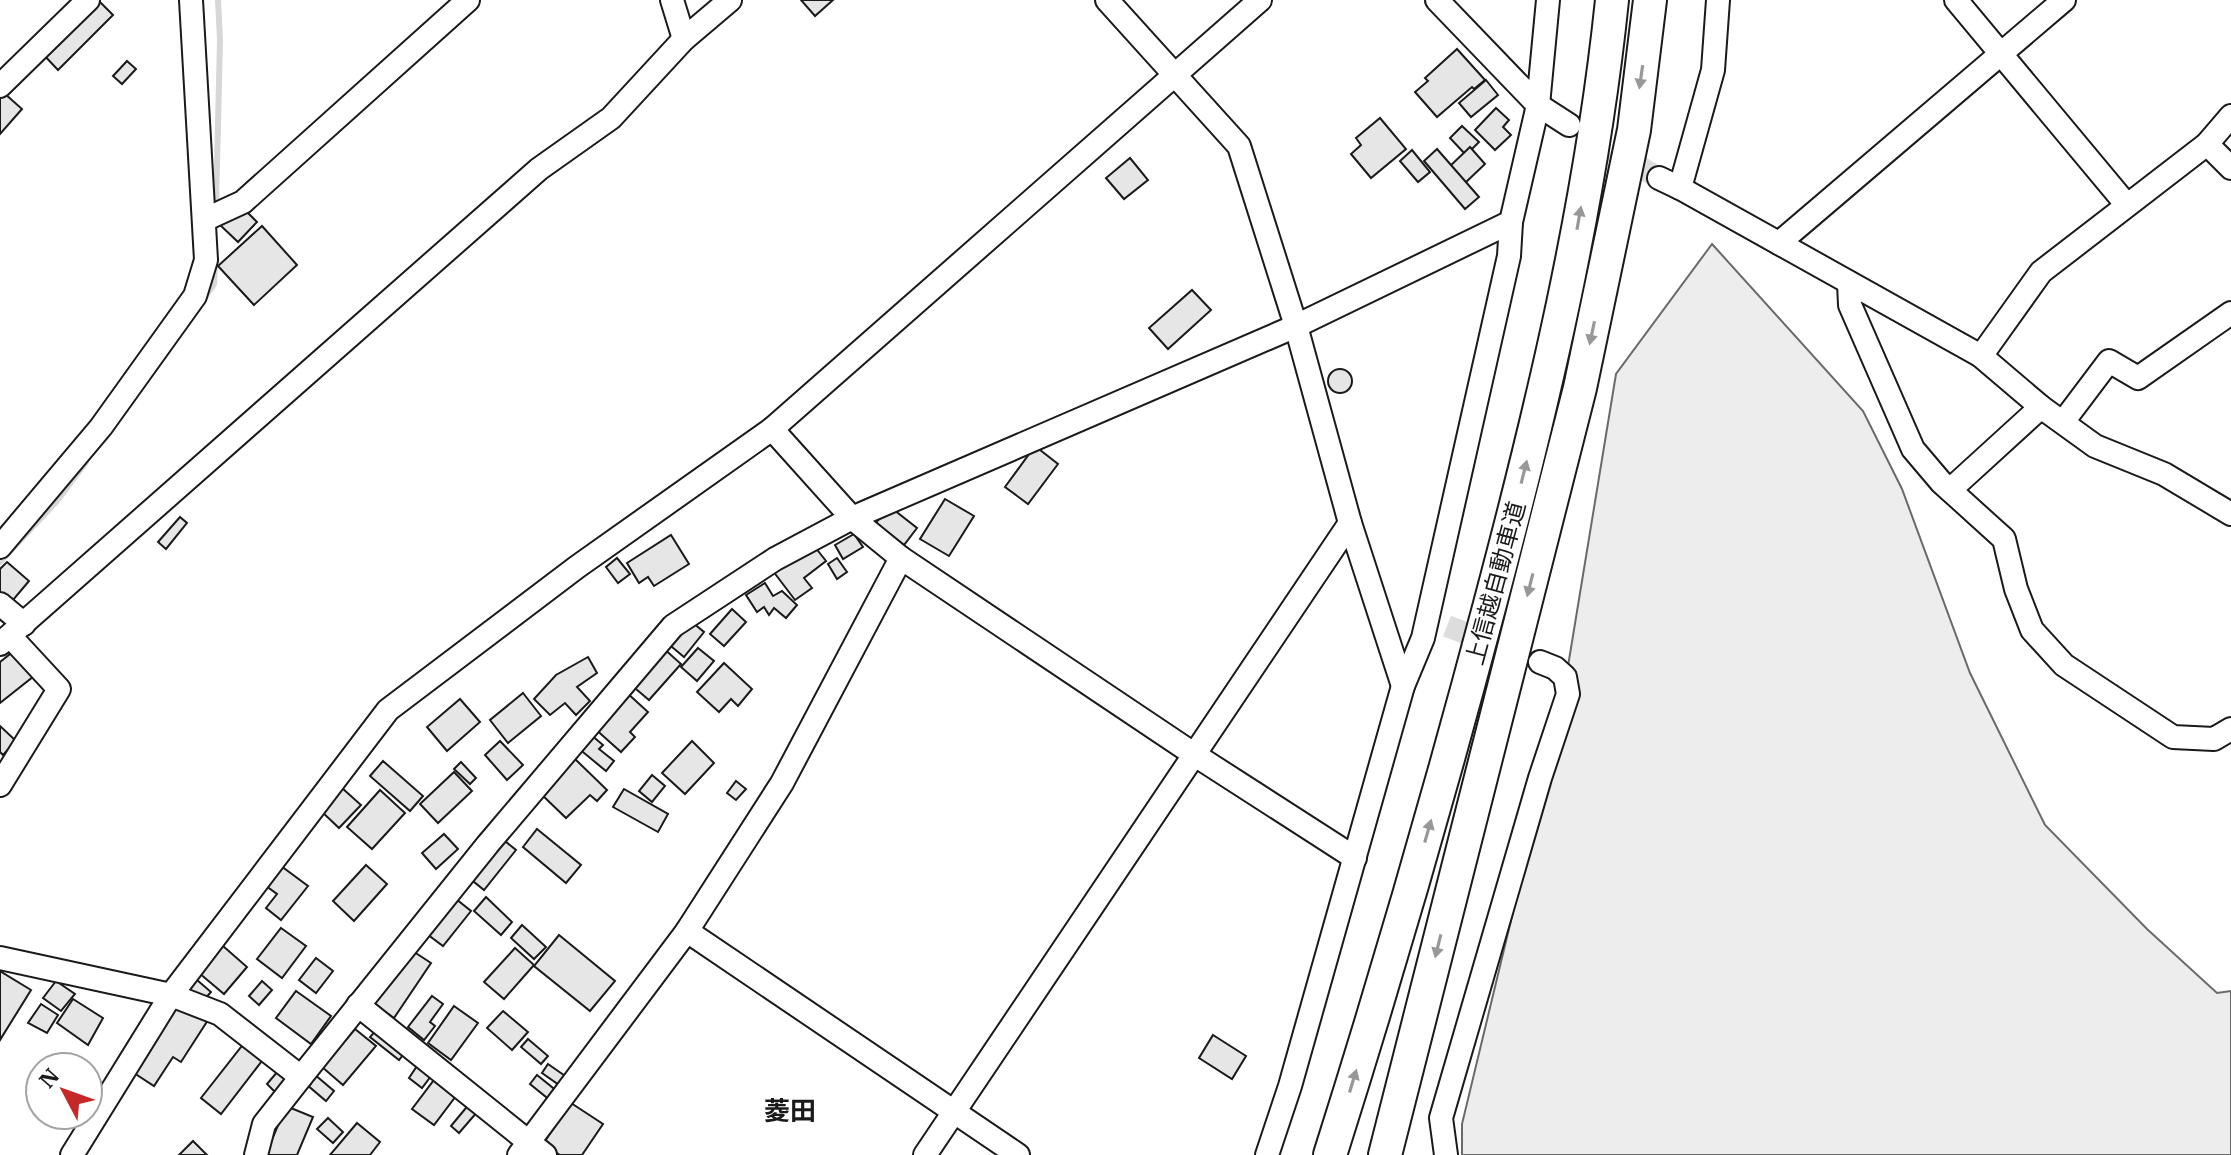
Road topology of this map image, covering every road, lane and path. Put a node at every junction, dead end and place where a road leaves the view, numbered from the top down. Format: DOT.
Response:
graph roads {
  1 [pos="88,0"];
  2 [pos="191,0"];
  3 [pos="468,0"];
  4 [pos="672,0"];
  5 [pos="730,0"];
  6 [pos="1107,0"];
  7 [pos="1260,0"];
  8 [pos="1437,0"];
  9 [pos="1548,0"];
  10 [pos="1612,0"];
  11 [pos="1650,0"];
  12 [pos="1718,0"];
  13 [pos="1956,0"];
  14 [pos="2064,0"];
  15 [pos="684,39"];
  16 [pos="2001,54"];
  17 [pos="1175,72"];
  18 [pos="0,86"];
  19 [pos="1538,105"];
  20 [pos="2231,116"];
  21 [pos="1569,125"];
  22 [pos="2207,144"];
  23 [pos="2231,168"];
  24 [pos="1659,178"];
  25 [pos="1680,188"];
  26 [pos="2126,204"];
  27 [pos="204,220"];
  28 [pos="1511,222"];
  29 [pos="1779,243"];
  30 [pos="1849,283"];
  31 [pos="2231,313"];
  32 [pos="1296,326"];
  33 [pos="1981,356"];
  34 [pos="2041,407"];
  35 [pos="2063,422"];
  36 [pos="772,429"];
  37 [pos="1950,490"];
  38 [pos="2231,514"];
  39 [pos="852,518"];
  40 [pos="1350,523"];
  41 [pos="0,547"];
  42 [pos="901,558"];
  43 [pos="0,604"];
  44 [pos="11,635"];
  45 [pos="1540,662"];
  46 [pos="1403,686"];
  47 [pos="2231,729"];
  48 [pos="1195,755"];
  49 [pos="0,785"];
  50 [pos="1355,858"];
  51 [pos="687,931"];
  52 [pos="0,958"];
  53 [pos="171,995"];
  54 [pos="358,1005"];
  55 [pos="301,1077"];
  56 [pos="954,1114"];
  57 [pos="531,1150"];
  58 [pos="72,1155"];
  59 [pos="256,1155"];
  60 [pos="925,1155"];
  61 [pos="1018,1155"];
  62 [pos="1267,1155"];
  63 [pos="1330,1155"];
  64 [pos="1385,1155"];
  65 [pos="1446,1155"];
  1 -- 18 [label="street"];
  2 -- 27 [label="street"];
  3 -- 27 [label="street"];
  4 -- 15 [label="street"];
  5 -- 15 [label="street"];
  6 -- 17 [label="street"];
  7 -- 17 [label="street"];
  8 -- 19 [label="street"];
  9 -- 19 [label="street"];
  63 -- 10 [label="highway, 上信越自動車道, one-way"];
  11 -- 64 [label="highway, 上信越自動車道, one-way"];
  12 -- 25 [label="street"];
  13 -- 16 [label="street"];
  14 -- 16 [label="street"];
  15 -- 44 [label="street"];
  16 -- 26 [label="street"];
  16 -- 29 [label="street"];
  17 -- 32 [label="street"];
  17 -- 36 [label="street"];
  19 -- 21 [label="street"];
  19 -- 28 [label="street"];
  20 -- 22 [label="street"];
  22 -- 23 [label="street"];
  22 -- 26 [label="street"];
  24 -- 25 [label="street"];
  25 -- 29 [label="street"];
  26 -- 33 [label="street"];
  27 -- 41 [label="street"];
  28 -- 32 [label="street"];
  28 -- 46 [label="street"];
  29 -- 30 [label="street"];
  30 -- 33 [label="street"];
  30 -- 37 [label="street"];
  31 -- 35 [label="street"];
  32 -- 39 [label="street"];
  32 -- 40 [label="street"];
  33 -- 34 [label="street"];
  34 -- 35 [label="street"];
  34 -- 37 [label="street"];
  35 -- 38 [label="street"];
  36 -- 39 [label="street"];
  36 -- 53 [label="street"];
  37 -- 47 [label="street"];
  39 -- 42 [label="street"];
  39 -- 54 [label="street"];
  40 -- 46 [label="street"];
  40 -- 48 [label="street"];
  42 -- 48 [label="street"];
  42 -- 51 [label="street"];
  43 -- 44 [label="street"];
  44 -- 49 [label="street"];
  45 -- 65 [label="street"];
  46 -- 50 [label="street"];
  48 -- 50 [label="street"];
  48 -- 56 [label="street"];
  50 -- 62 [label="street"];
  51 -- 56 [label="street"];
  51 -- 57 [label="street"];
  52 -- 53 [label="street"];
  53 -- 55 [label="street"];
  53 -- 58 [label="street"];
  54 -- 55 [label="street"];
  54 -- 57 [label="street"];
  55 -- 59 [label="street"];
  56 -- 60 [label="street"];
  56 -- 61 [label="street"];
}
